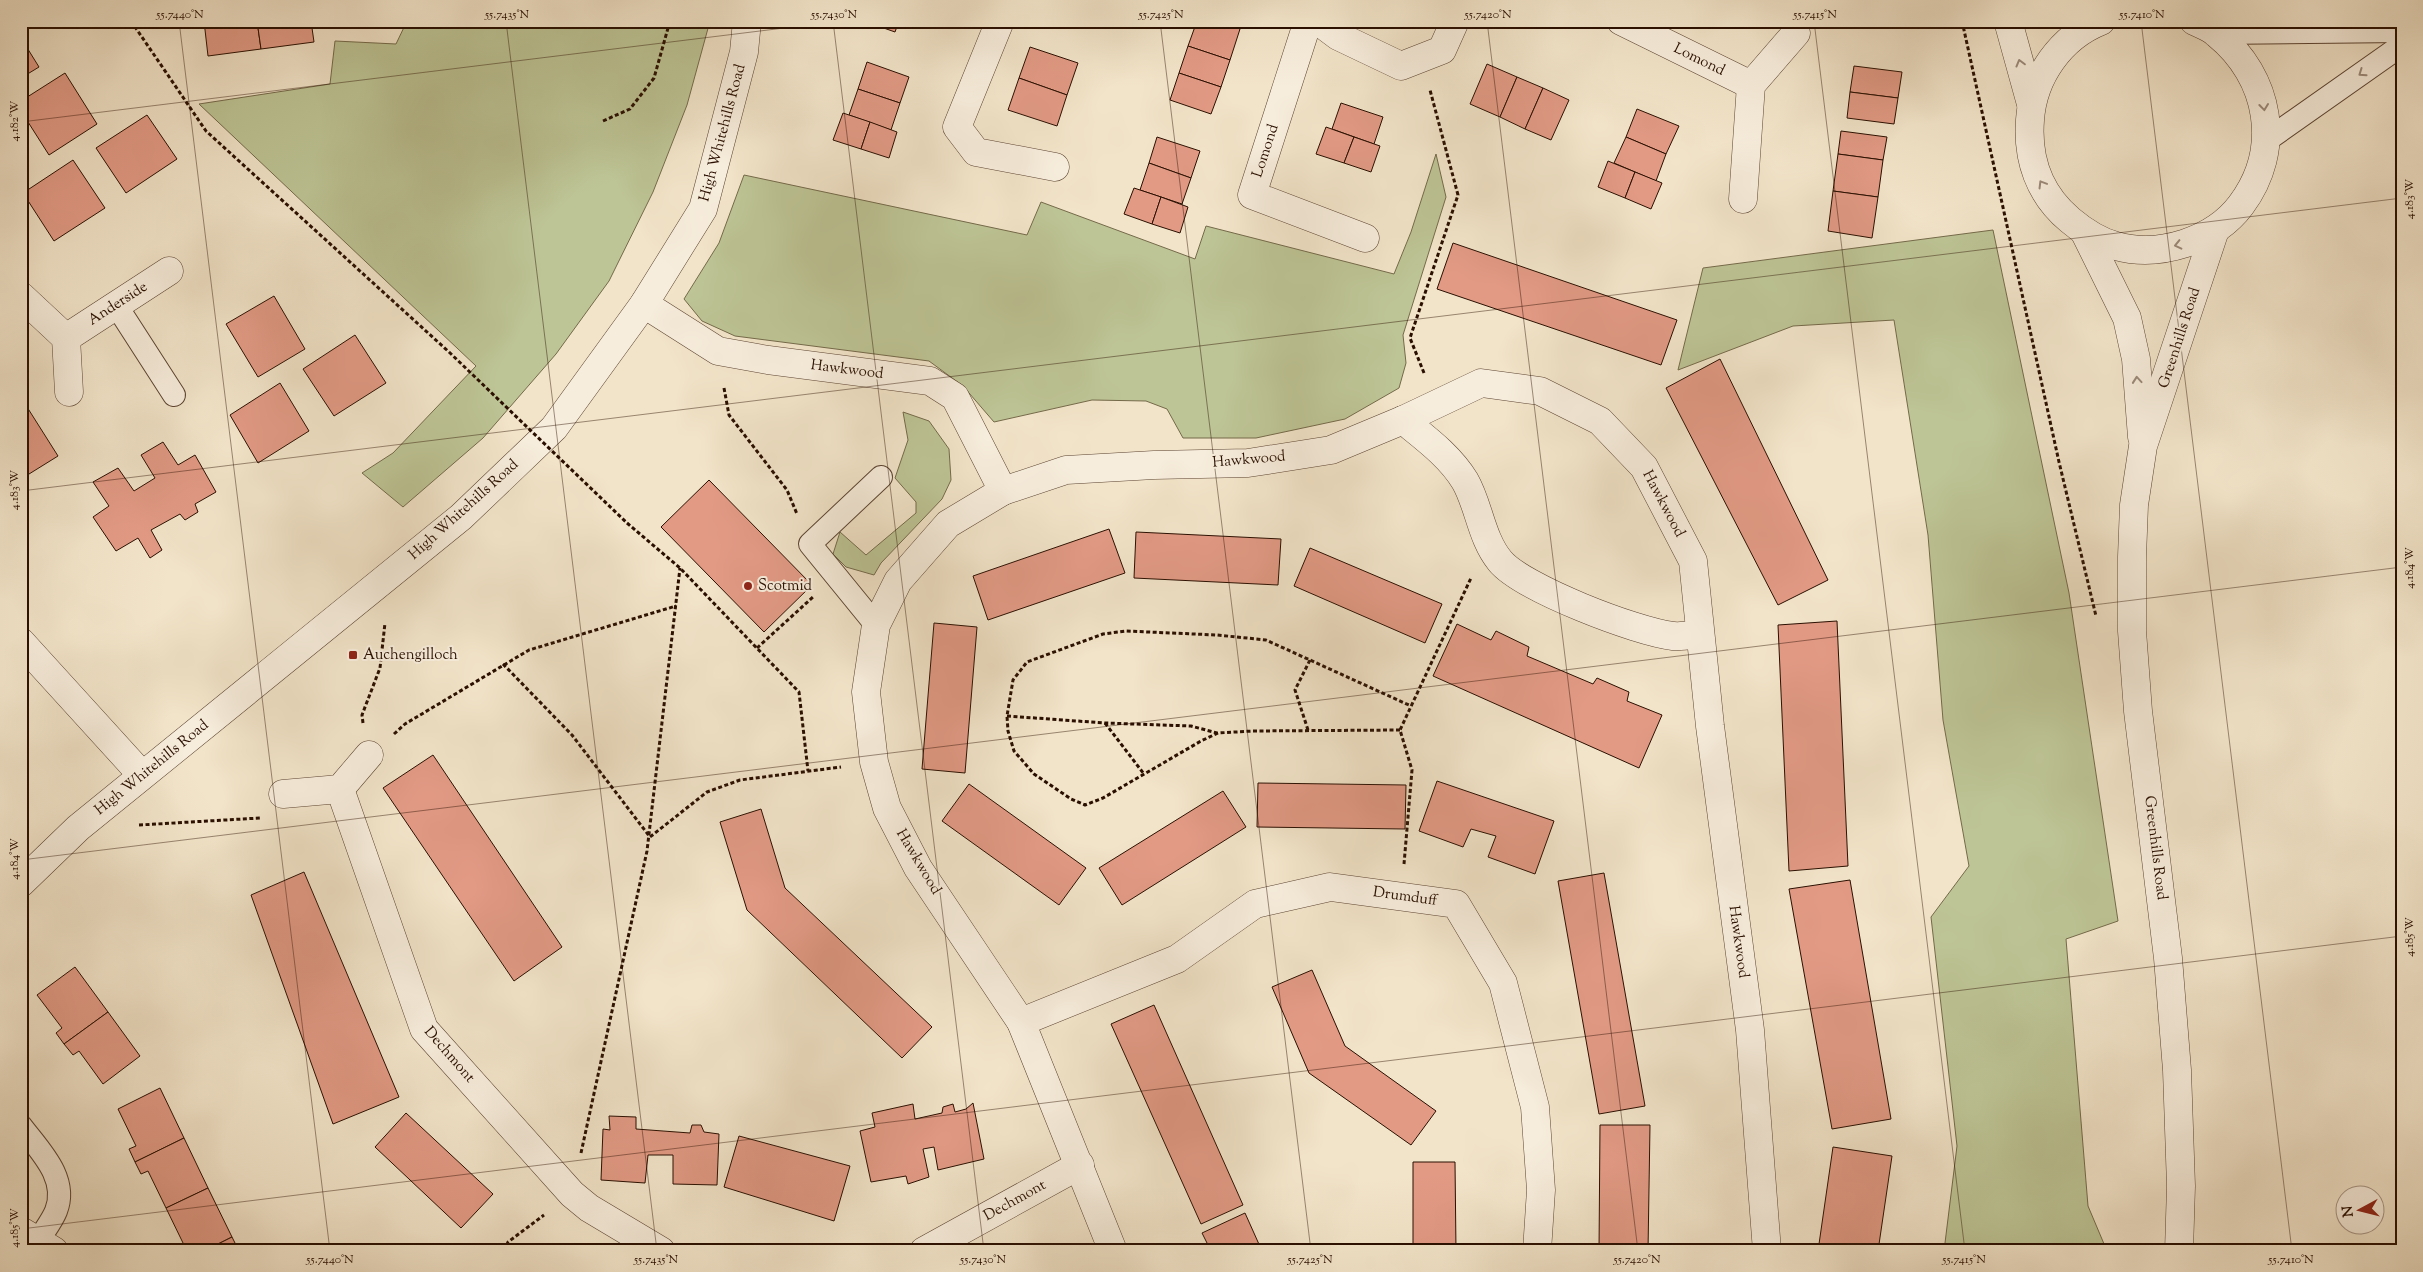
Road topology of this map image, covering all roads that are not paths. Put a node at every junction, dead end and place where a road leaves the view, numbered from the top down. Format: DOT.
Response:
graph roads {
  1 [pos="747,21"];
  2 [pos="1000,21"];
  3 [pos="1308,21"];
  4 [pos="1318,21"];
  5 [pos="1455,21"];
  6 [pos="1621,21"];
  7 [pos="2008,21"];
  8 [pos="2101,21"];
  9 [pos="2205,27"];
  10 [pos="2402,30"];
  11 [pos="1796,34"];
  12 [pos="2402,45"];
  13 [pos="1751,85"];
  14 [pos="2031,104"];
  15 [pos="2267,140"];
  16 [pos="1055,167"];
  17 [pos="1743,199"];
  18 [pos="2215,230"];
  19 [pos="2085,233"];
  20 [pos="1365,238"];
  21 [pos="170,271"];
  22 [pos="21,296"];
  23 [pos="644,304"];
  24 [pos="116,305"];
  25 [pos="66,338"];
  26 [pos="68,392"];
  27 [pos="174,394"];
  28 [pos="1403,420"];
  29 [pos="2143,446"];
  30 [pos="881,477"];
  31 [pos="1003,491"];
  32 [pos="876,625"];
  33 [pos="1699,634"];
  34 [pos="21,642"];
  35 [pos="369,755"];
  36 [pos="142,775"];
  37 [pos="340,789"];
  38 [pos="283,794"];
  39 [pos="21,883"];
  40 [pos="1022,1022"];
  41 [pos="21,1126"];
  42 [pos="1080,1165"];
  43 [pos="38,1241"];
  44 [pos="661,1251"];
  45 [pos="924,1251"];
  46 [pos="1113,1251"];
  47 [pos="1537,1251"];
  48 [pos="1767,1251"];
  49 [pos="2179,1251"];
  1 -- 23 [label="street, High Whitehills Road"];
  2 -- 16 [label="street"];
  3 -- 20 [label="street, Lomond"];
  4 -- 5 [label="street"];
  6 -- 13 [label="street, Lomond"];
  14 -- 7 [label="street, one-way"];
  8 -- 14 [label="street"];
  9 -- 10 [label="lane"];
  9 -- 15 [label="street, one-way"];
  11 -- 13 [label="street"];
  12 -- 15 [label="lane, one-way"];
  13 -- 17 [label="street"];
  19 -- 14 [label="street, one-way"];
  15 -- 18 [label="street"];
  18 -- 19 [label="street, one-way"];
  18 -- 29 [label="street, Greenhills Road"];
  29 -- 19 [label="street, Greenhills Road, one-way"];
  21 -- 24 [label="street, Anderside"];
  22 -- 25 [label="street"];
  23 -- 31 [label="street, Hawkwood"];
  23 -- 36 [label="street, High Whitehills Road"];
  24 -- 25 [label="street, Anderside"];
  24 -- 27 [label="lane"];
  25 -- 26 [label="street"];
  28 -- 31 [label="street, Hawkwood"];
  28 -- 33 [label="street"];
  28 -- 33 [label="street, Hawkwood"];
  29 -- 49 [label="street, Greenhills Road"];
  30 -- 32 [label="lane"];
  31 -- 32 [label="street, Hawkwood"];
  32 -- 40 [label="street, Hawkwood"];
  33 -- 48 [label="street, Hawkwood"];
  34 -- 36 [label="street"];
  35 -- 37 [label="street"];
  36 -- 39 [label="street, High Whitehills Road"];
  37 -- 38 [label="street"];
  37 -- 44 [label="street, Dechmont"];
  40 -- 42 [label="street, Hawkwood"];
  40 -- 47 [label="street, Drumduff"];
  41 -- 43 [label="lane"];
  42 -- 45 [label="street, Dechmont"];
  42 -- 46 [label="street, Hawkwood"];
}
